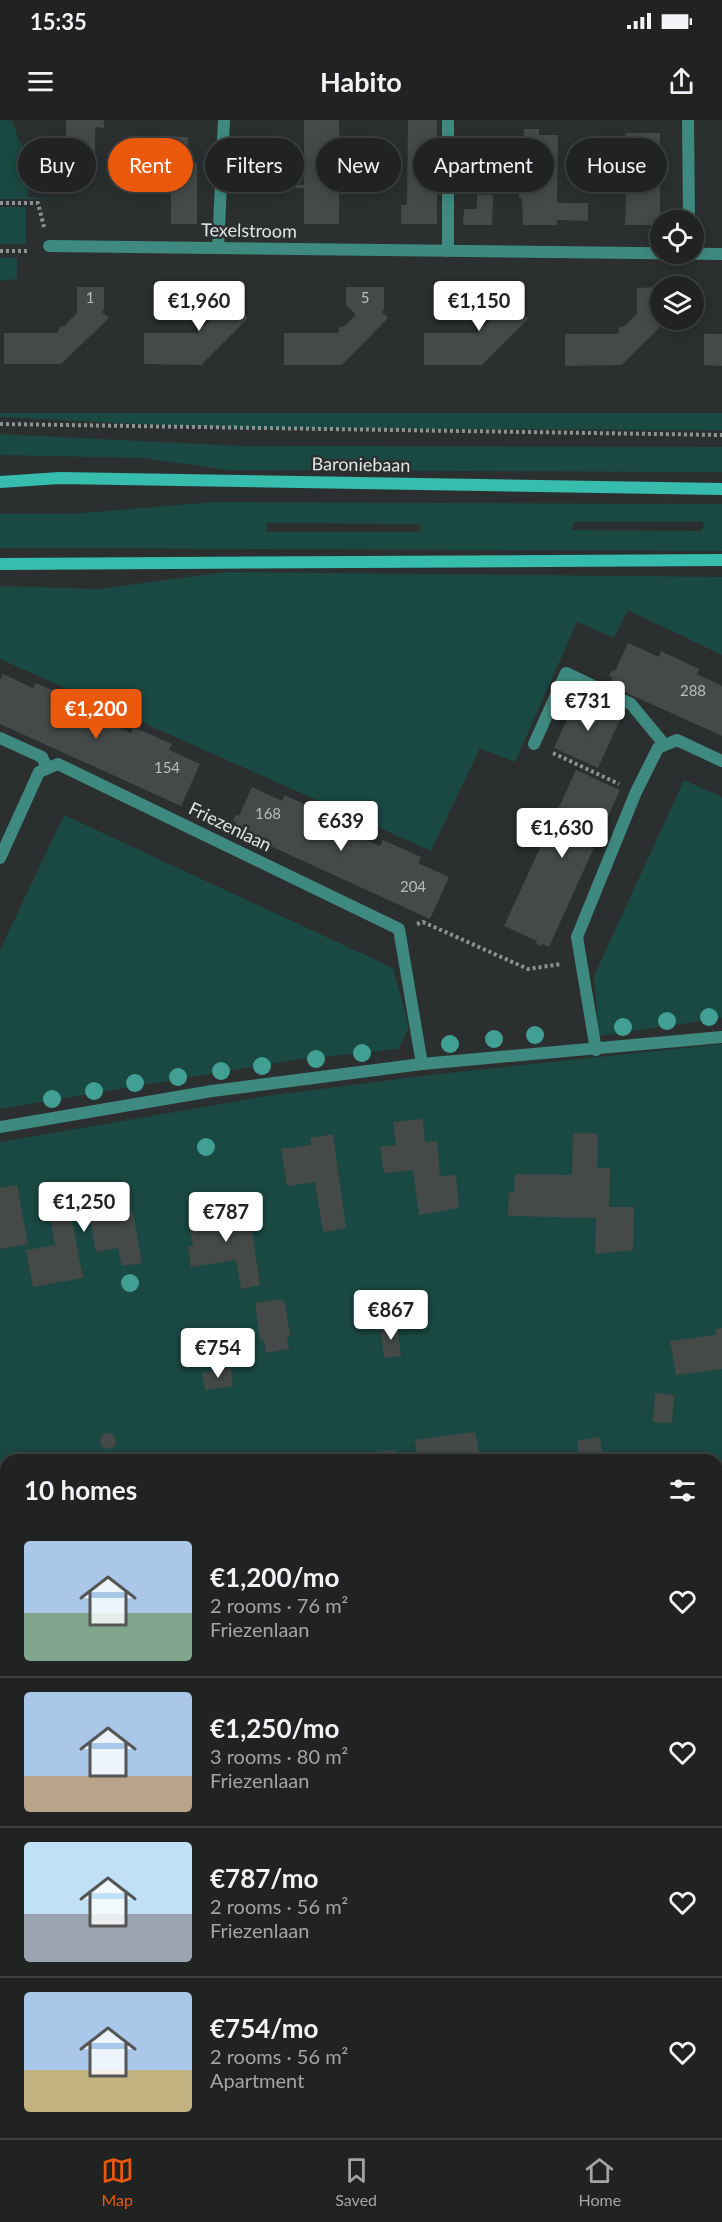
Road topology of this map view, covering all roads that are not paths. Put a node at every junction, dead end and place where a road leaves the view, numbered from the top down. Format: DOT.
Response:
graph roads {
  1 [pos="224,120"];
  2 [pos="448,120"];
  3 [pos="688,120"];
  4 [pos="689,210"];
  5 [pos="50,246"];
  6 [pos="218,249"];
  7 [pos="448,251"];
  8 [pos="650,254"];
  9 [pos="704,254"];
  10 [pos="722,254"];
  11 [pos="0,482"];
  12 [pos="722,489"];
  13 [pos="722,560"];
  14 [pos="0,564"];
  15 [pos="0,738"];
  16 [pos="534,744"];
  17 [pos="664,744"];
  18 [pos="722,761"];
  19 [pos="47,768"];
  20 [pos="0,858"];
  21 [pos="722,1037"];
  22 [pos="596,1050"];
  23 [pos="422,1064"];
  24 [pos="0,1127"];
  1 -- 6 [label="street"];
  2 -- 7 [label="street"];
  3 -- 4 [label="street"];
  5 -- 6 [label="street, Texelstroom"];
  6 -- 7 [label="street, Texelstroom"];
  7 -- 8 [label="street, Texelstroom"];
  9 -- 10 [label="street, Texelstroom"];
  11 -- 12 [label="main road, Baroniebaan"];
  13 -- 14 [label="main road"];
  15 -- 19 [label="street"];
  16 -- 17 [label="street"];
  17 -- 18 [label="street"];
  17 -- 22 [label="street"];
  19 -- 20 [label="street"];
  19 -- 23 [label="street, Friezenlaan"];
  21 -- 22 [label="street"];
  22 -- 23 [label="street"];
  23 -- 24 [label="street"];
}
